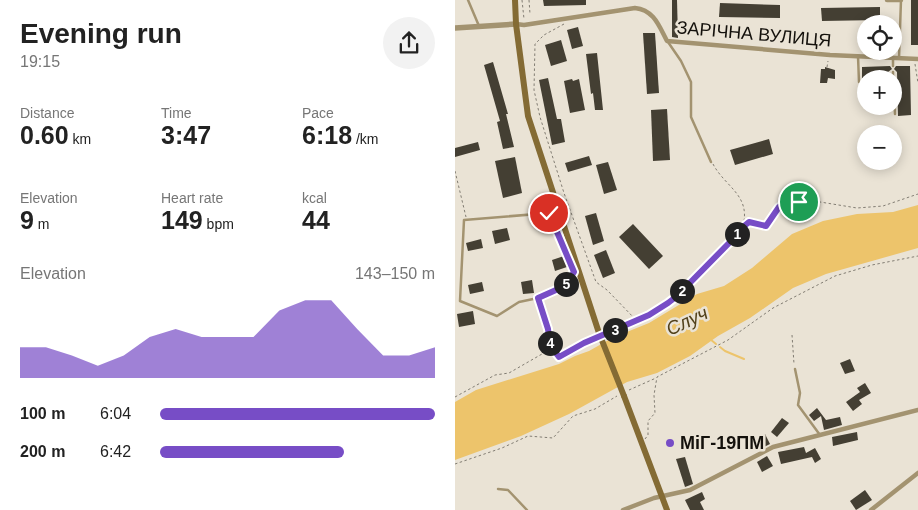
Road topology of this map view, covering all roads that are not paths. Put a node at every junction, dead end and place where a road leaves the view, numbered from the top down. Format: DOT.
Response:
graph roads {
  1 [pos="468,0"];
  2 [pos="515,0"];
  3 [pos="887,0"];
  4 [pos="901,0"];
  5 [pos="900,15"];
  6 [pos="516,24"];
  7 [pos="479,27"];
  8 [pos="455,28"];
  9 [pos="667,41"];
  10 [pos="857,56"];
  11 [pos="902,59"];
  12 [pos="916,59"];
  13 [pos="892,60"];
  14 [pos="893,66"];
  15 [pos="711,162"];
  16 [pos="559,209"];
  17 [pos="549,213"];
  18 [pos="795,369"];
  19 [pos="918,410"];
  20 [pos="820,435"];
  21 [pos="918,473"];
  22 [pos="498,489"];
  23 [pos="662,496"];
  24 [pos="527,510"];
  25 [pos="623,510"];
  26 [pos="667,510"];
  27 [pos="871,510"];
  1 -- 7 [label="lane"];
  2 -- 6 [label="main road"];
  3 -- 4 [label="street"];
  4 -- 5 [label="lane"];
  6 -- 7 [label="street"];
  6 -- 9 [label="street, ЗАРІЧНА ВУЛИЦЯ"];
  6 -- 16 [label="main road"];
  7 -- 8 [label="street"];
  9 -- 10 [label="street, ЗАРІЧНА ВУЛИЦЯ"];
  9 -- 15 [label="lane"];
  11 -- 12 [label="street, ЗАРІЧНА ВУЛИЦЯ"];
  13 -- 14 [label="lane"];
  16 -- 17 [label="lane"];
  16 -- 23 [label="main road, bridge"];
  17 -- 17 [label="lane"];
  18 -- 20 [label="lane"];
  19 -- 20 [label="street"];
  20 -- 23 [label="street"];
  21 -- 27 [label="street"];
  22 -- 24 [label="lane"];
  23 -- 25 [label="street"];
  23 -- 26 [label="main road"];
}
